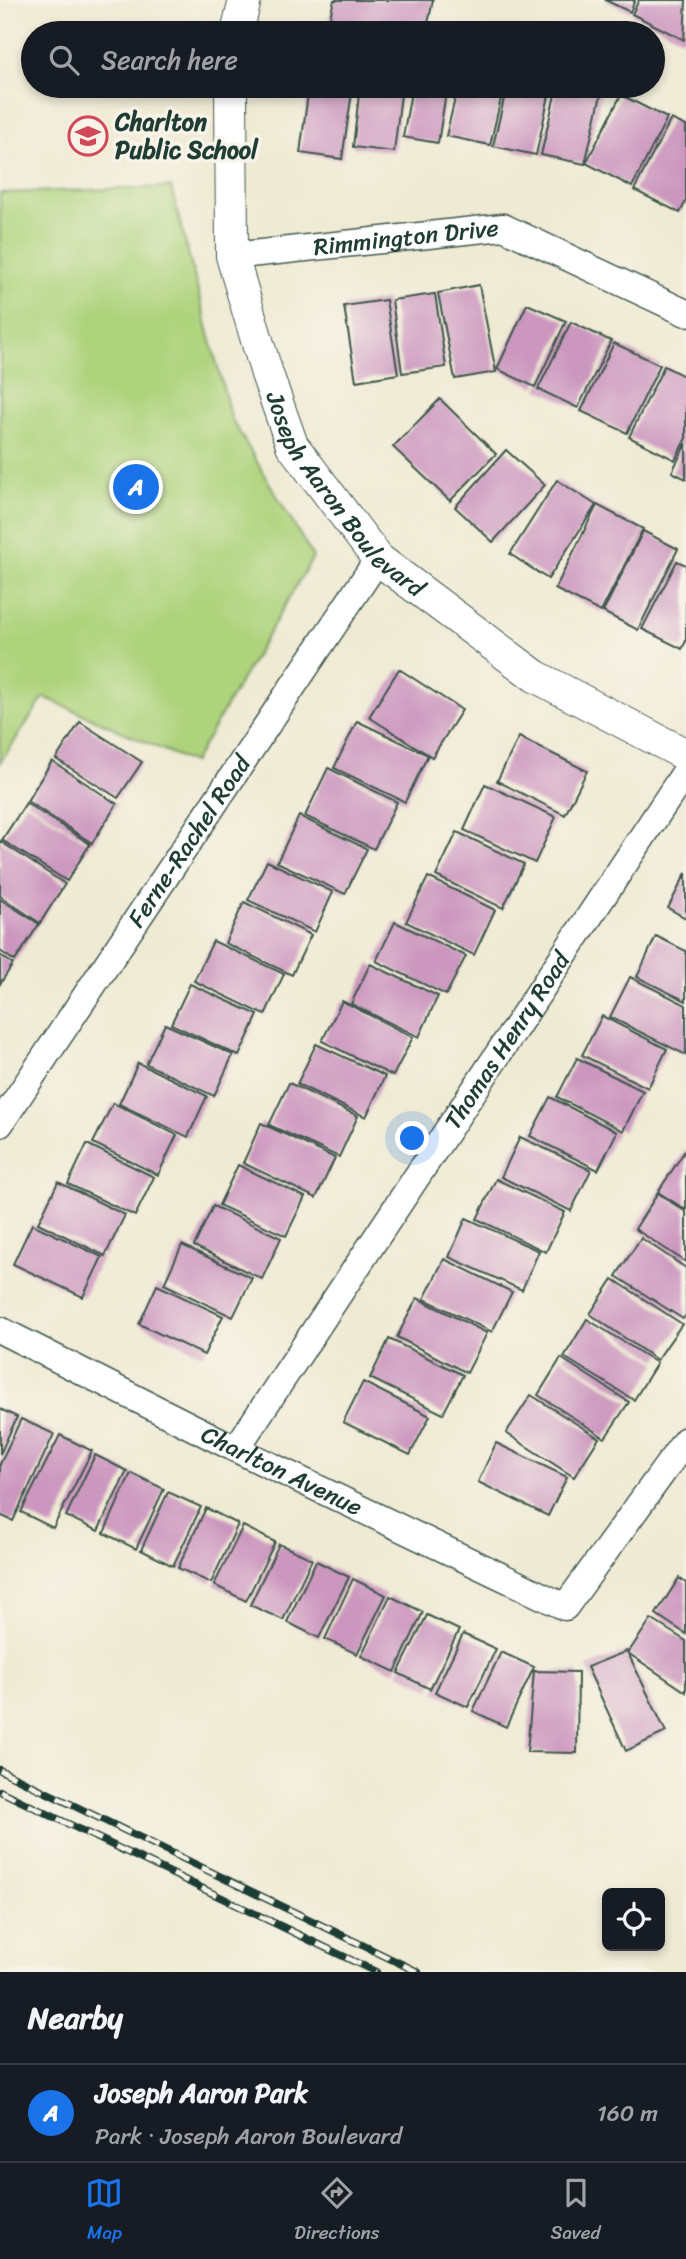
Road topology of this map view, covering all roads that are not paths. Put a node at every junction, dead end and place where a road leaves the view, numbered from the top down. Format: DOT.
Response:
graph roads {
  1 [pos="245,0"];
  2 [pos="240,21"];
  3 [pos="231,98"];
  4 [pos="232,256"];
  5 [pos="686,313"];
  6 [pos="378,559"];
  7 [pos="686,755"];
  8 [pos="686,771"];
  9 [pos="0,1124"];
  10 [pos="0,1331"];
  11 [pos="686,1440"];
  12 [pos="236,1449"];
  1 -- 2 [label="street"];
  3 -- 4 [label="street, Joseph Aaron Boulevard"];
  4 -- 5 [label="street, Rimmington Drive"];
  4 -- 6 [label="street, Joseph Aaron Boulevard"];
  6 -- 7 [label="street, Joseph Aaron Boulevard"];
  6 -- 9 [label="street, Ferne-Rachel Road"];
  8 -- 12 [label="street, Thomas Henry Road"];
  10 -- 12 [label="street, Charlton Avenue"];
  11 -- 12 [label="street, Charlton Avenue"];
}
